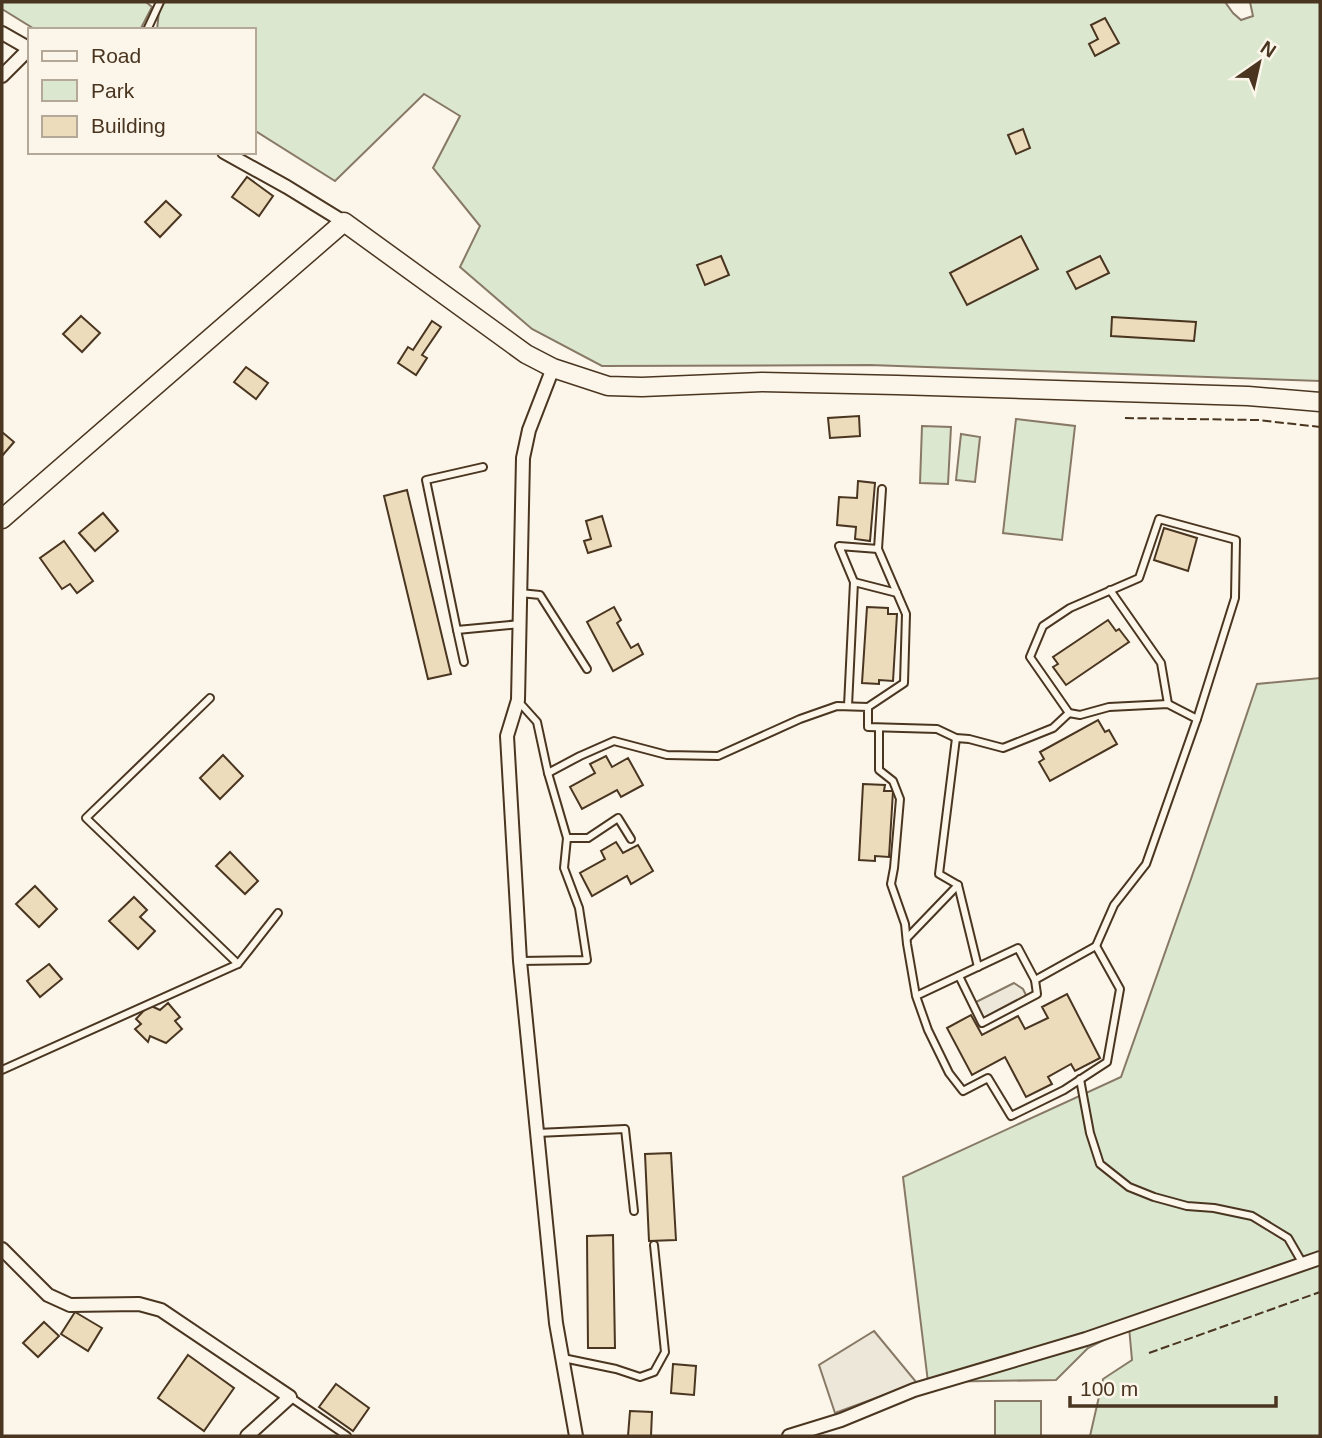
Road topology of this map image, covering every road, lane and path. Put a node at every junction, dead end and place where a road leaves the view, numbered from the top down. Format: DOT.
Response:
graph roads {
  1 [pos="160,2"];
  2 [pos="148,28"];
  3 [pos="2,33"];
  4 [pos="28,48"];
  5 [pos="28,50"];
  6 [pos="2,76"];
  7 [pos="228,154"];
  8 [pos="344,222"];
  9 [pos="553,368"];
  10 [pos="1320,402"];
  11 [pos="483,467"];
  12 [pos="882,489"];
  13 [pos="2,519"];
  14 [pos="878,549"];
  15 [pos="854,583"];
  16 [pos="1110,590"];
  17 [pos="520,593"];
  18 [pos="897,593"];
  19 [pos="520,624"];
  20 [pos="457,630"];
  21 [pos="464,662"];
  22 [pos="587,670"];
  23 [pos="210,698"];
  24 [pos="518,700"];
  25 [pos="1168,704"];
  26 [pos="848,706"];
  27 [pos="868,707"];
  28 [pos="1069,713"];
  29 [pos="1197,719"];
  30 [pos="880,728"];
  31 [pos="956,738"];
  32 [pos="548,773"];
  33 [pos="567,838"];
  34 [pos="631,839"];
  35 [pos="958,886"];
  36 [pos="278,913"];
  37 [pos="907,939"];
  38 [pos="1096,946"];
  39 [pos="520,961"];
  40 [pos="239,964"];
  41 [pos="978,967"];
  42 [pos="960,976"];
  43 [pos="1035,980"];
  44 [pos="916,996"];
  45 [pos="2,1070"];
  46 [pos="1080,1079"];
  47 [pos="537,1133"];
  48 [pos="634,1211"];
  49 [pos="654,1245"];
  50 [pos="2,1248"];
  51 [pos="1320,1258"];
  52 [pos="1303,1264"];
  53 [pos="563,1358"];
  54 [pos="290,1397"];
  55 [pos="247,1436"];
  56 [pos="347,1436"];
  57 [pos="576,1436"];
  58 [pos="789,1436"];
  1 -- 2 [label="lane"];
  3 -- 4 [label="street"];
  5 -- 6 [label="street"];
  7 -- 8 [label="street"];
  8 -- 9 [label="main road"];
  8 -- 13 [label="main road"];
  9 -- 10 [label="main road"];
  9 -- 17 [label="street"];
  11 -- 20 [label="lane"];
  12 -- 14 [label="lane"];
  14 -- 15 [label="lane"];
  14 -- 18 [label="lane"];
  15 -- 18 [label="lane"];
  15 -- 26 [label="lane"];
  16 -- 25 [label="lane"];
  16 -- 28 [label="lane"];
  16 -- 29 [label="lane"];
  17 -- 19 [label="street"];
  17 -- 22 [label="lane"];
  18 -- 27 [label="lane"];
  19 -- 20 [label="lane"];
  19 -- 24 [label="street"];
  20 -- 21 [label="lane"];
  23 -- 40 [label="lane"];
  24 -- 32 [label="lane"];
  24 -- 39 [label="street"];
  25 -- 28 [label="lane"];
  25 -- 29 [label="lane"];
  26 -- 27 [label="lane"];
  26 -- 32 [label="lane"];
  27 -- 30 [label="lane"];
  28 -- 31 [label="lane"];
  29 -- 38 [label="lane"];
  30 -- 31 [label="lane"];
  30 -- 37 [label="lane"];
  31 -- 35 [label="lane"];
  32 -- 33 [label="lane"];
  33 -- 34 [label="lane"];
  33 -- 39 [label="lane"];
  35 -- 37 [label="lane"];
  35 -- 41 [label="lane"];
  36 -- 40 [label="lane"];
  37 -- 44 [label="lane"];
  38 -- 43 [label="lane"];
  38 -- 46 [label="lane"];
  39 -- 47 [label="street"];
  40 -- 45 [label="lane"];
  41 -- 42 [label="lane"];
  41 -- 43 [label="lane"];
  42 -- 43 [label="lane"];
  42 -- 44 [label="lane"];
  44 -- 46 [label="lane"];
  46 -- 52 [label="lane"];
  47 -- 48 [label="lane"];
  47 -- 53 [label="street"];
  49 -- 53 [label="lane"];
  50 -- 54 [label="street"];
  51 -- 52 [label="street"];
  52 -- 58 [label="street"];
  53 -- 57 [label="street"];
  54 -- 55 [label="street"];
  54 -- 56 [label="lane"];
}
